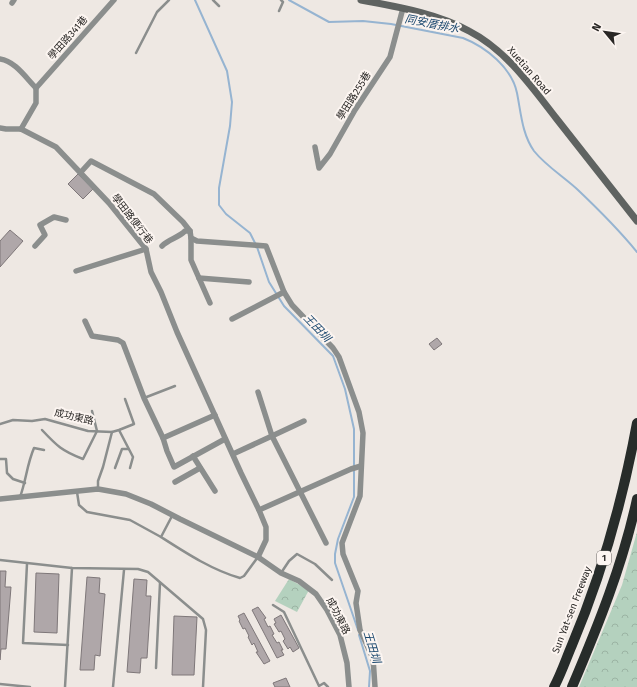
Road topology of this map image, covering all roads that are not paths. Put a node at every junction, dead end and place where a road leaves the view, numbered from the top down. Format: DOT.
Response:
graph roads {
  1 [pos="114,0"];
  2 [pos="169,0"];
  3 [pos="213,0"];
  4 [pos="281,0"];
  5 [pos="361,0"];
  6 [pos="219,6"];
  7 [pos="403,8"];
  8 [pos="279,11"];
  9 [pos="136,53"];
  10 [pos="0,59"];
  11 [pos="36,88"];
  12 [pos="0,128"];
  13 [pos="21,129"];
  14 [pos="315,147"];
  15 [pos="81,172"];
  16 [pos="66,220"];
  17 [pos="637,221"];
  18 [pos="190,231"];
  19 [pos="191,238"];
  20 [pos="34,246"];
  21 [pos="162,246"];
  22 [pos="146,250"];
  23 [pos="76,271"];
  24 [pos="199,278"];
  25 [pos="249,282"];
  26 [pos="284,292"];
  27 [pos="210,303"];
  28 [pos="232,319"];
  29 [pos="86,321"];
  30 [pos="175,386"];
  31 [pos="258,392"];
  32 [pos="144,398"];
  33 [pos="125,399"];
  34 [pos="92,411"];
  35 [pos="216,415"];
  36 [pos="304,421"];
  37 [pos="637,423"];
  38 [pos="0,424"];
  39 [pos="42,430"];
  40 [pos="119,430"];
  41 [pos="97,431"];
  42 [pos="112,432"];
  43 [pos="272,436"];
  44 [pos="163,438"];
  45 [pos="225,439"];
  46 [pos="128,449"];
  47 [pos="44,450"];
  48 [pos="233,454"];
  49 [pos="193,456"];
  50 [pos="0,459"];
  51 [pos="361,466"];
  52 [pos="115,468"];
  53 [pos="130,468"];
  54 [pos="200,468"];
  55 [pos="175,482"];
  56 [pos="25,483"];
  57 [pos="98,490"];
  58 [pos="77,491"];
  59 [pos="215,491"];
  60 [pos="300,492"];
  61 [pos="20,498"];
  62 [pos="0,499"];
  63 [pos="637,499"];
  64 [pos="260,510"];
  65 [pos="172,515"];
  66 [pos="162,537"];
  67 [pos="326,543"];
  68 [pos="258,557"];
  69 [pos="0,560"];
  70 [pos="27,564"];
  71 [pos="72,568"];
  72 [pos="124,570"];
  73 [pos="282,573"];
  74 [pos="332,580"];
  75 [pos="160,583"];
  76 [pos="273,605"];
  77 [pos="68,645"];
  78 [pos="156,668"];
  79 [pos="0,684"];
  80 [pos="30,687"];
  81 [pos="65,687"];
  82 [pos="113,687"];
  83 [pos="203,687"];
  84 [pos="328,687"];
  85 [pos="348,687"];
  86 [pos="375,687"];
  87 [pos="554,687"];
  88 [pos="572,687"];
  1 -- 11 [label="street, 學田路341巷"];
  2 -- 9 [label="lane"];
  3 -- 6 [label="lane"];
  4 -- 8 [label="lane"];
  5 -- 7 [label="main road, Xuetian Road"];
  7 -- 14 [label="street, 學田路255巷"];
  7 -- 17 [label="main road, Xuetian Road"];
  10 -- 11 [label="street"];
  11 -- 13 [label="street"];
  12 -- 13 [label="street, 學田路便行巷"];
  13 -- 15 [label="street, 學田路便行巷"];
  15 -- 18 [label="street"];
  15 -- 22 [label="street, 學田路便行巷"];
  16 -- 20 [label="street"];
  18 -- 19 [label="street"];
  18 -- 21 [label="street"];
  19 -- 24 [label="street"];
  19 -- 26 [label="street"];
  22 -- 23 [label="street"];
  22 -- 35 [label="street, 學田路便行巷"];
  24 -- 25 [label="street"];
  24 -- 27 [label="street"];
  26 -- 28 [label="street"];
  26 -- 51 [label="street"];
  29 -- 32 [label="street"];
  30 -- 32 [label="lane"];
  31 -- 43 [label="street"];
  32 -- 44 [label="street"];
  33 -- 40 [label="lane, 成功東路"];
  34 -- 41 [label="lane, 成功東路"];
  35 -- 44 [label="street"];
  35 -- 45 [label="street, 學田路便行巷"];
  36 -- 43 [label="street"];
  37 -- 87 [label="highway, Sun Yat-sen Freeway / 1"];
  38 -- 41 [label="lane, 成功東路"];
  39 -- 41 [label="lane, 成功東路"];
  40 -- 42 [label="lane, 成功東路"];
  40 -- 46 [label="lane"];
  41 -- 42 [label="lane, 成功東路"];
  42 -- 57 [label="lane"];
  43 -- 48 [label="street"];
  43 -- 60 [label="street"];
  44 -- 49 [label="street"];
  45 -- 48 [label="street, 學田路便行巷"];
  45 -- 49 [label="street"];
  46 -- 52 [label="lane"];
  46 -- 53 [label="lane"];
  47 -- 56 [label="lane"];
  48 -- 64 [label="street, 學田路便行巷"];
  49 -- 54 [label="street"];
  50 -- 56 [label="lane"];
  51 -- 60 [label="street"];
  51 -- 86 [label="street"];
  54 -- 55 [label="street"];
  54 -- 59 [label="street"];
  56 -- 61 [label="lane"];
  57 -- 58 [label="street, 成功東路"];
  57 -- 65 [label="street, 成功東路"];
  58 -- 61 [label="street, 成功東路"];
  58 -- 66 [label="lane"];
  60 -- 64 [label="street"];
  60 -- 67 [label="street"];
  61 -- 62 [label="street, 成功東路"];
  63 -- 88 [label="highway, 1"];
  64 -- 68 [label="street, 學田路便行巷"];
  65 -- 66 [label="lane"];
  65 -- 68 [label="street, 成功東路"];
  66 -- 68 [label="lane"];
  68 -- 73 [label="street, 成功東路"];
  69 -- 70 [label="lane"];
  70 -- 71 [label="lane"];
  70 -- 77 [label="lane"];
  71 -- 72 [label="lane"];
  71 -- 77 [label="lane"];
  72 -- 75 [label="lane"];
  72 -- 82 [label="lane"];
  73 -- 74 [label="lane"];
  73 -- 85 [label="street, 成功東路"];
  75 -- 78 [label="lane"];
  75 -- 83 [label="lane"];
  76 -- 84 [label="lane"];
  77 -- 81 [label="lane"];
  79 -- 80 [label="lane"];
}
